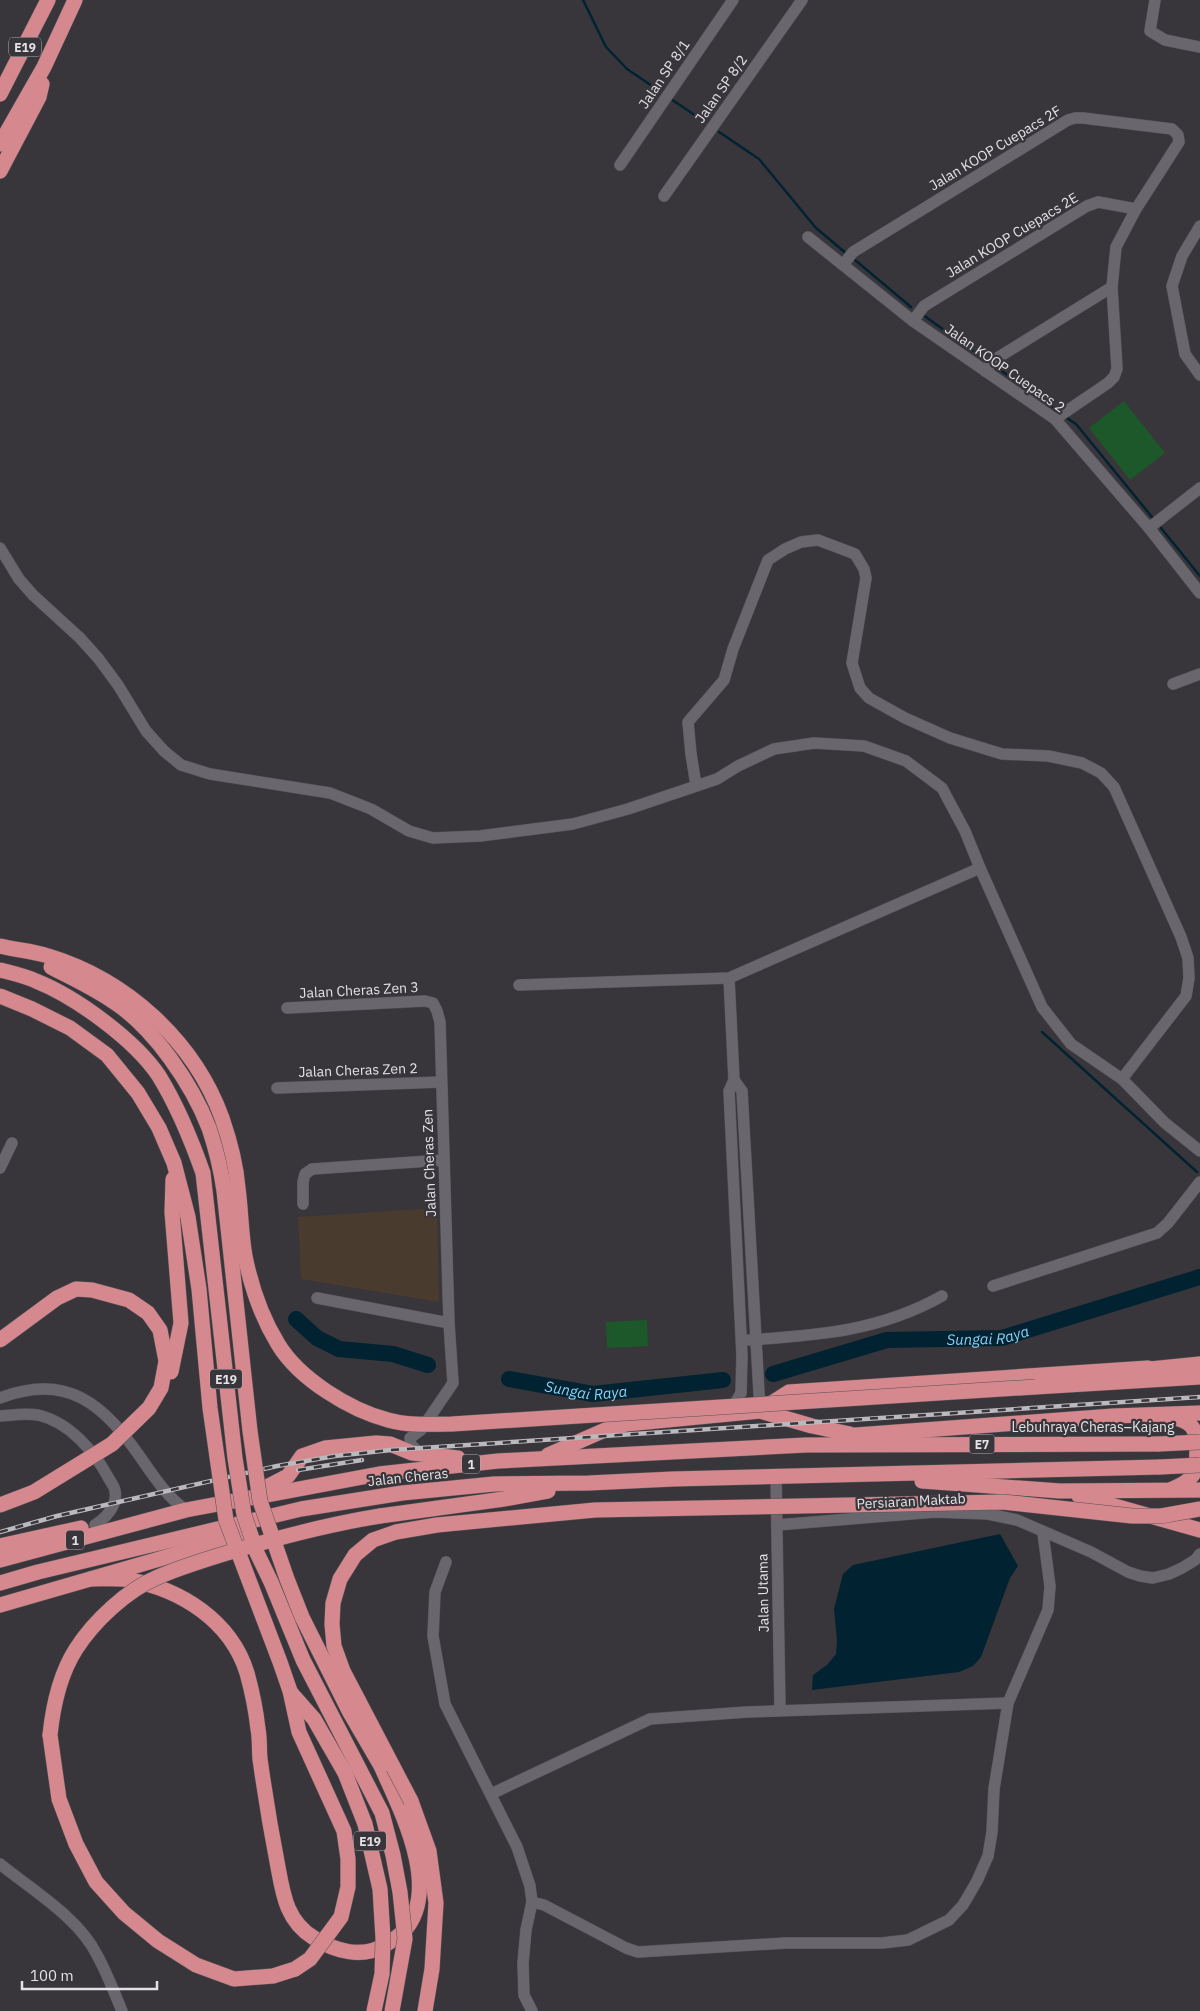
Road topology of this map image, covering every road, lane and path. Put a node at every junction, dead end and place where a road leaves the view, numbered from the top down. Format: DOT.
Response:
graph roads {
  1 [pos="48,0"];
  2 [pos="75,0"];
  3 [pos="733,0"];
  4 [pos="802,0"];
  5 [pos="1155,0"];
  6 [pos="1200,47"];
  7 [pos="44,67"];
  8 [pos="0,94"];
  9 [pos="0,144"];
  10 [pos="620,165"];
  11 [pos="0,171"];
  12 [pos="664,196"];
  13 [pos="1136,209"];
  14 [pos="1200,226"];
  15 [pos="808,237"];
  16 [pos="843,264"];
  17 [pos="1112,286"];
  18 [pos="913,321"];
  19 [pos="985,371"];
  20 [pos="1200,375"];
  21 [pos="1055,419"];
  22 [pos="1200,488"];
  23 [pos="1149,528"];
  24 [pos="0,548"];
  25 [pos="1200,592"];
  26 [pos="1200,674"];
  27 [pos="1173,684"];
  28 [pos="696,786"];
  29 [pos="980,868"];
  30 [pos="0,948"];
  31 [pos="0,970"];
  32 [pos="729,978"];
  33 [pos="519,985"];
  34 [pos="0,996"];
  35 [pos="433,1003"];
  36 [pos="287,1008"];
  37 [pos="1122,1079"];
  38 [pos="734,1080"];
  39 [pos="441,1082"];
  40 [pos="277,1088"];
  41 [pos="12,1143"];
  42 [pos="1200,1151"];
  43 [pos="444,1160"];
  44 [pos="174,1163"];
  45 [pos="0,1168"];
  46 [pos="1200,1182"];
  47 [pos="303,1204"];
  48 [pos="992,1286"];
  49 [pos="942,1296"];
  50 [pos="317,1298"];
  51 [pos="448,1323"];
  52 [pos="755,1339"];
  53 [pos="0,1340"];
  54 [pos="741,1340"];
  55 [pos="1200,1364"];
  56 [pos="1148,1368"];
  57 [pos="1200,1376"];
  58 [pos="1080,1384"];
  59 [pos="0,1398"];
  60 [pos="760,1411"];
  61 [pos="1200,1413"];
  62 [pos="727,1415"];
  63 [pos="1164,1415"];
  64 [pos="0,1416"];
  65 [pos="421,1430"];
  66 [pos="856,1435"];
  67 [pos="1200,1442"];
  68 [pos="376,1443"];
  69 [pos="806,1445"];
  70 [pos="421,1454"];
  71 [pos="540,1458"];
  72 [pos="498,1461"];
  73 [pos="1200,1465"];
  74 [pos="828,1475"];
  75 [pos="776,1476"];
  76 [pos="589,1483"];
  77 [pos="1169,1490"];
  78 [pos="1200,1490"];
  79 [pos="1060,1491"];
  80 [pos="0,1495"];
  81 [pos="242,1500"];
  82 [pos="0,1505"];
  83 [pos="301,1509"];
  84 [pos="1200,1509"];
  85 [pos="186,1510"];
  86 [pos="149,1519"];
  87 [pos="95,1525"];
  88 [pos="777,1525"];
  89 [pos="1200,1530"];
  90 [pos="1043,1533"];
  91 [pos="0,1546"];
  92 [pos="1200,1554"];
  93 [pos="0,1560"];
  94 [pos="446,1562"];
  95 [pos="91,1579"];
  96 [pos="0,1583"];
  97 [pos="0,1605"];
  98 [pos="290,1691"];
  99 [pos="1008,1702"];
  100 [pos="780,1710"];
  101 [pos="490,1794"];
  102 [pos="0,1864"];
  103 [pos="532,1902"];
  104 [pos="121,2011"];
  105 [pos="374,2011"];
  106 [pos="392,2011"];
  107 [pos="425,2011"];
  108 [pos="532,2011"];
  1 -- 8 [label="highway, E19"];
  2 -- 7 [label="highway, E19"];
  3 -- 10 [label="street, Jalan SP 8/1"];
  4 -- 12 [label="street, Jalan SP 8/2"];
  5 -- 6 [label="street"];
  7 -- 9 [label="highway, E19"];
  7 -- 11 [label="highway"];
  13 -- 16 [label="street, Jalan KOOP Cuepacs 2F"];
  13 -- 17 [label="street"];
  13 -- 18 [label="street, Jalan KOOP Cuepacs 2E"];
  14 -- 20 [label="street"];
  15 -- 16 [label="street, Jalan KOOP Cuepacs 2"];
  16 -- 18 [label="street, Jalan KOOP Cuepacs 2"];
  17 -- 19 [label="street"];
  17 -- 21 [label="street"];
  18 -- 19 [label="street, Jalan KOOP Cuepacs 2"];
  19 -- 21 [label="street, Jalan KOOP Cuepacs 2"];
  21 -- 23 [label="street, Jalan KOOP Cuepacs 2"];
  22 -- 23 [label="street"];
  23 -- 25 [label="street, Jalan KOOP Cuepacs 2"];
  24 -- 28 [label="street"];
  26 -- 27 [label="street"];
  28 -- 29 [label="street"];
  28 -- 37 [label="street"];
  29 -- 32 [label="street"];
  29 -- 37 [label="street"];
  30 -- 58 [label="highway, bridge"];
  30 -- 95 [label="highway, bridge"];
  31 -- 106 [label="highway, E19, bridge"];
  32 -- 33 [label="street"];
  32 -- 38 [label="street"];
  34 -- 44 [label="highway, E19, bridge"];
  35 -- 36 [label="street, Jalan Cheras Zen 3"];
  35 -- 39 [label="street, Jalan Cheras Zen"];
  37 -- 42 [label="street"];
  38 -- 52 [label="street"];
  38 -- 54 [label="street"];
  39 -- 40 [label="street, Jalan Cheras Zen 2"];
  39 -- 43 [label="street, Jalan Cheras Zen"];
  41 -- 45 [label="street"];
  43 -- 47 [label="street"];
  43 -- 51 [label="street, Jalan Cheras Zen"];
  44 -- 80 [label="highway, bridge"];
  44 -- 98 [label="highway, E19, bridge"];
  46 -- 48 [label="street"];
  49 -- 52 [label="street"];
  50 -- 51 [label="street"];
  51 -- 65 [label="street, Jalan Cheras Zen"];
  52 -- 54 [label="street"];
  52 -- 60 [label="street"];
  53 -- 82 [label="highway, bridge"];
  54 -- 62 [label="street"];
  55 -- 56 [label="highway"];
  56 -- 58 [label="highway"];
  56 -- 60 [label="highway"];
  57 -- 58 [label="highway"];
  59 -- 85 [label="street"];
  60 -- 62 [label="highway"];
  60 -- 66 [label="highway"];
  61 -- 63 [label="highway"];
  62 -- 71 [label="highway"];
  63 -- 66 [label="highway"];
  63 -- 77 [label="highway"];
  64 -- 87 [label="street"];
  65 -- 68 [label="street"];
  65 -- 70 [label="street"];
  66 -- 69 [label="highway"];
  67 -- 69 [label="highway, Lebuhraya Cheras–Kajang / E7, bridge"];
  68 -- 70 [label="highway"];
  68 -- 81 [label="highway"];
  69 -- 71 [label="highway, Jalan Cheras / 1"];
  70 -- 72 [label="highway"];
  71 -- 72 [label="highway, Jalan Cheras / 1"];
  72 -- 81 [label="highway, Jalan Cheras / 1"];
  73 -- 74 [label="highway, E7, bridge"];
  74 -- 75 [label="highway, Jalan Cheras / 1"];
  74 -- 79 [label="highway"];
  75 -- 76 [label="highway, Jalan Cheras / 1"];
  75 -- 88 [label="street, Jalan Utama"];
  76 -- 83 [label="highway, Jalan Cheras / 1"];
  76 -- 98 [label="highway, bridge"];
  77 -- 78 [label="highway"];
  77 -- 79 [label="highway"];
  79 -- 89 [label="highway"];
  81 -- 85 [label="highway, Jalan Cheras / 1"];
  83 -- 95 [label="highway"];
  83 -- 96 [label="highway, Jalan Cheras / 1"];
  84 -- 107 [label="highway, bridge"];
  85 -- 86 [label="highway, Jalan Cheras / 1"];
  86 -- 87 [label="highway"];
  86 -- 93 [label="highway, Jalan Cheras / 1"];
  87 -- 91 [label="highway"];
  88 -- 90 [label="street, Persiaran Maktab"];
  88 -- 100 [label="street, Jalan Utama"];
  90 -- 92 [label="street, Persiaran Maktab"];
  90 -- 99 [label="street"];
  94 -- 101 [label="street"];
  95 -- 97 [label="highway"];
  98 -- 105 [label="highway, E19, bridge"];
  99 -- 100 [label="street"];
  99 -- 103 [label="street"];
  100 -- 101 [label="street"];
  101 -- 103 [label="street"];
  102 -- 104 [label="street"];
  103 -- 108 [label="street"];
}
